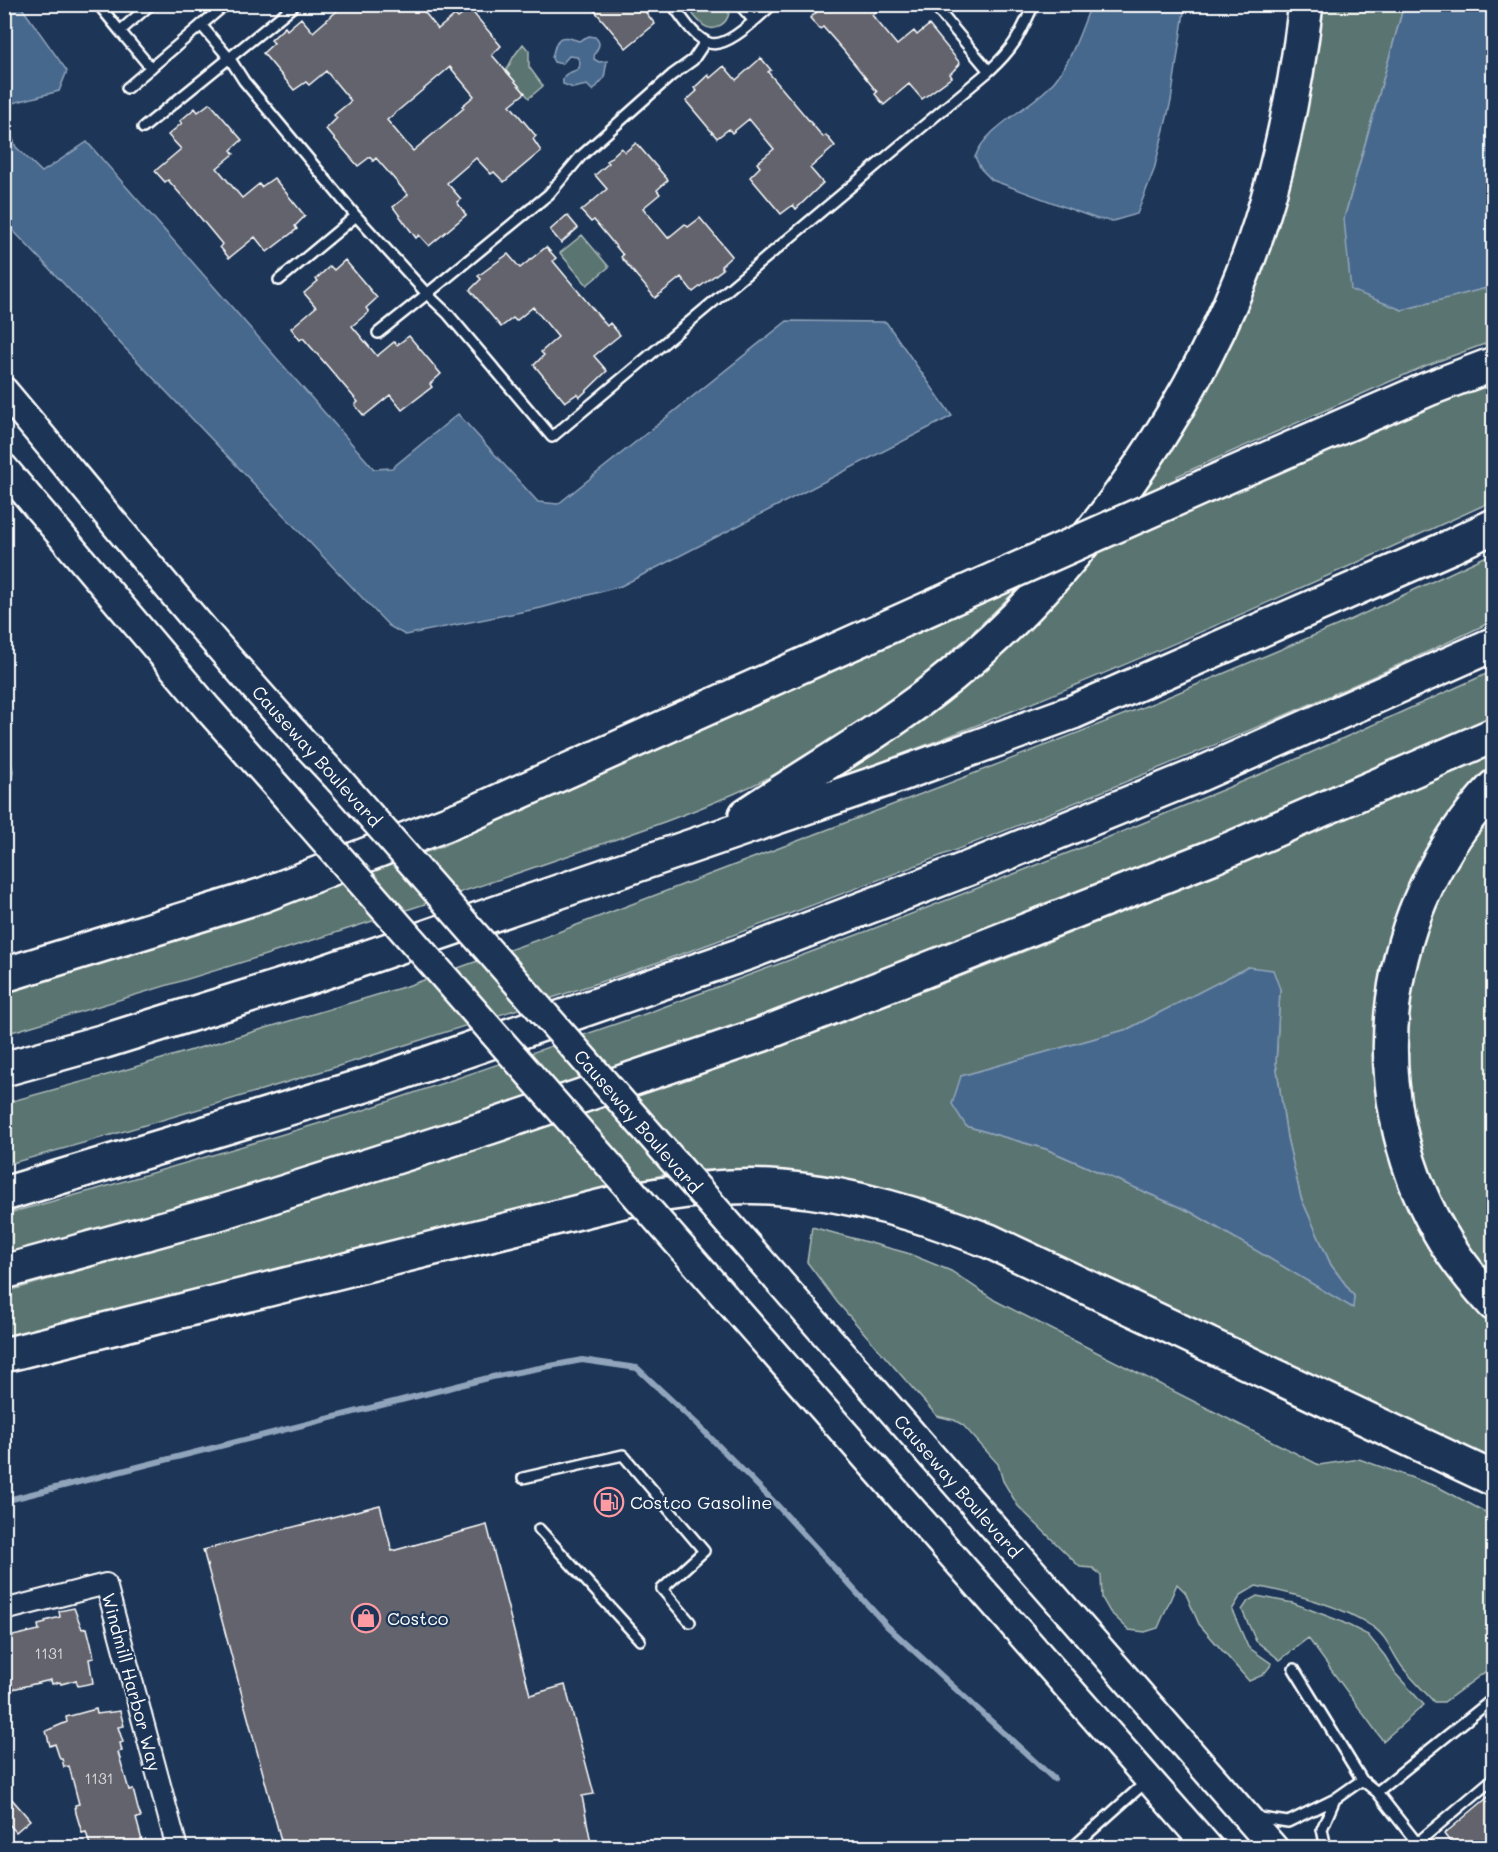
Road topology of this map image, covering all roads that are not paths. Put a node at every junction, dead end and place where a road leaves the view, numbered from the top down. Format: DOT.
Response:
graph roads {
  1 [pos="98,4"];
  2 [pos="151,4"];
  3 [pos="226,4"];
  4 [pos="296,4"];
  5 [pos="672,4"];
  6 [pos="773,4"];
  7 [pos="933,4"];
  8 [pos="1034,4"];
  9 [pos="1306,4"];
  10 [pos="740,5"];
  11 [pos="753,20"];
  12 [pos="201,25"];
  13 [pos="120,31"];
  14 [pos="705,42"];
  15 [pos="230,59"];
  16 [pos="151,68"];
  17 [pos="989,71"];
  18 [pos="127,88"];
  19 [pos="143,128"];
  20 [pos="356,216"];
  21 [pos="279,280"];
  22 [pos="427,294"];
  23 [pos="378,333"];
  24 [pos="1494,364"];
  25 [pos="4,392"];
  26 [pos="4,468"];
  27 [pos="1494,526"];
  28 [pos="1494,644"];
  29 [pos="1494,735"];
  30 [pos="1494,787"];
  31 [pos="706,843"];
  32 [pos="4,975"];
  33 [pos="4,1069"];
  34 [pos="4,1194"];
  35 [pos="4,1272"];
  36 [pos="1494,1304"];
  37 [pos="4,1355"];
  38 [pos="523,1478"];
  39 [pos="1494,1479"];
  40 [pos="539,1528"];
  41 [pos="4,1610"];
  42 [pos="690,1622"];
  43 [pos="640,1641"];
  44 [pos="1294,1670"];
  45 [pos="1494,1698"];
  46 [pos="1494,1778"];
  47 [pos="1149,1779"];
  48 [pos="1362,1780"];
  49 [pos="1377,1792"];
  50 [pos="1335,1799"];
  51 [pos="1246,1815"];
  52 [pos="1419,1845"];
  53 [pos="177,1848"];
  54 [pos="1072,1848"];
  55 [pos="1209,1848"];
  56 [pos="1274,1848"];
  57 [pos="1326,1848"];
  1 -- 13 [label="lane"];
  2 -- 13 [label="lane"];
  3 -- 12 [label="lane"];
  4 -- 15 [label="lane"];
  5 -- 14 [label="lane"];
  6 -- 11 [label="lane"];
  7 -- 17 [label="lane"];
  8 -- 17 [label="lane"];
  9 -- 31 [label="highway"];
  10 -- 11 [label="lane"];
  11 -- 14 [label="lane"];
  12 -- 15 [label="lane"];
  12 -- 16 [label="lane"];
  13 -- 16 [label="lane"];
  14 -- 22 [label="lane"];
  15 -- 19 [label="lane"];
  15 -- 20 [label="lane"];
  16 -- 18 [label="lane"];
  17 -- 22 [label="lane"];
  20 -- 21 [label="lane"];
  20 -- 22 [label="lane"];
  22 -- 23 [label="lane"];
  24 -- 32 [label="highway, bridge"];
  25 -- 51 [label="main road, Causeway Boulevard, bridge"];
  26 -- 47 [label="main road, bridge"];
  27 -- 31 [label="highway"];
  28 -- 34 [label="highway"];
  29 -- 35 [label="highway"];
  30 -- 36 [label="highway"];
  31 -- 33 [label="highway"];
  37 -- 39 [label="highway"];
  38 -- 42 [label="lane"];
  40 -- 43 [label="lane"];
  41 -- 53 [label="street, Windmill Harbor Way"];
  44 -- 48 [label="lane"];
  45 -- 49 [label="lane"];
  46 -- 52 [label="lane"];
  47 -- 54 [label="lane"];
  47 -- 55 [label="main road"];
  48 -- 49 [label="lane"];
  48 -- 50 [label="lane"];
  49 -- 52 [label="lane"];
  50 -- 51 [label="lane"];
  50 -- 57 [label="lane"];
  51 -- 56 [label="main road, Causeway Boulevard"];
}
